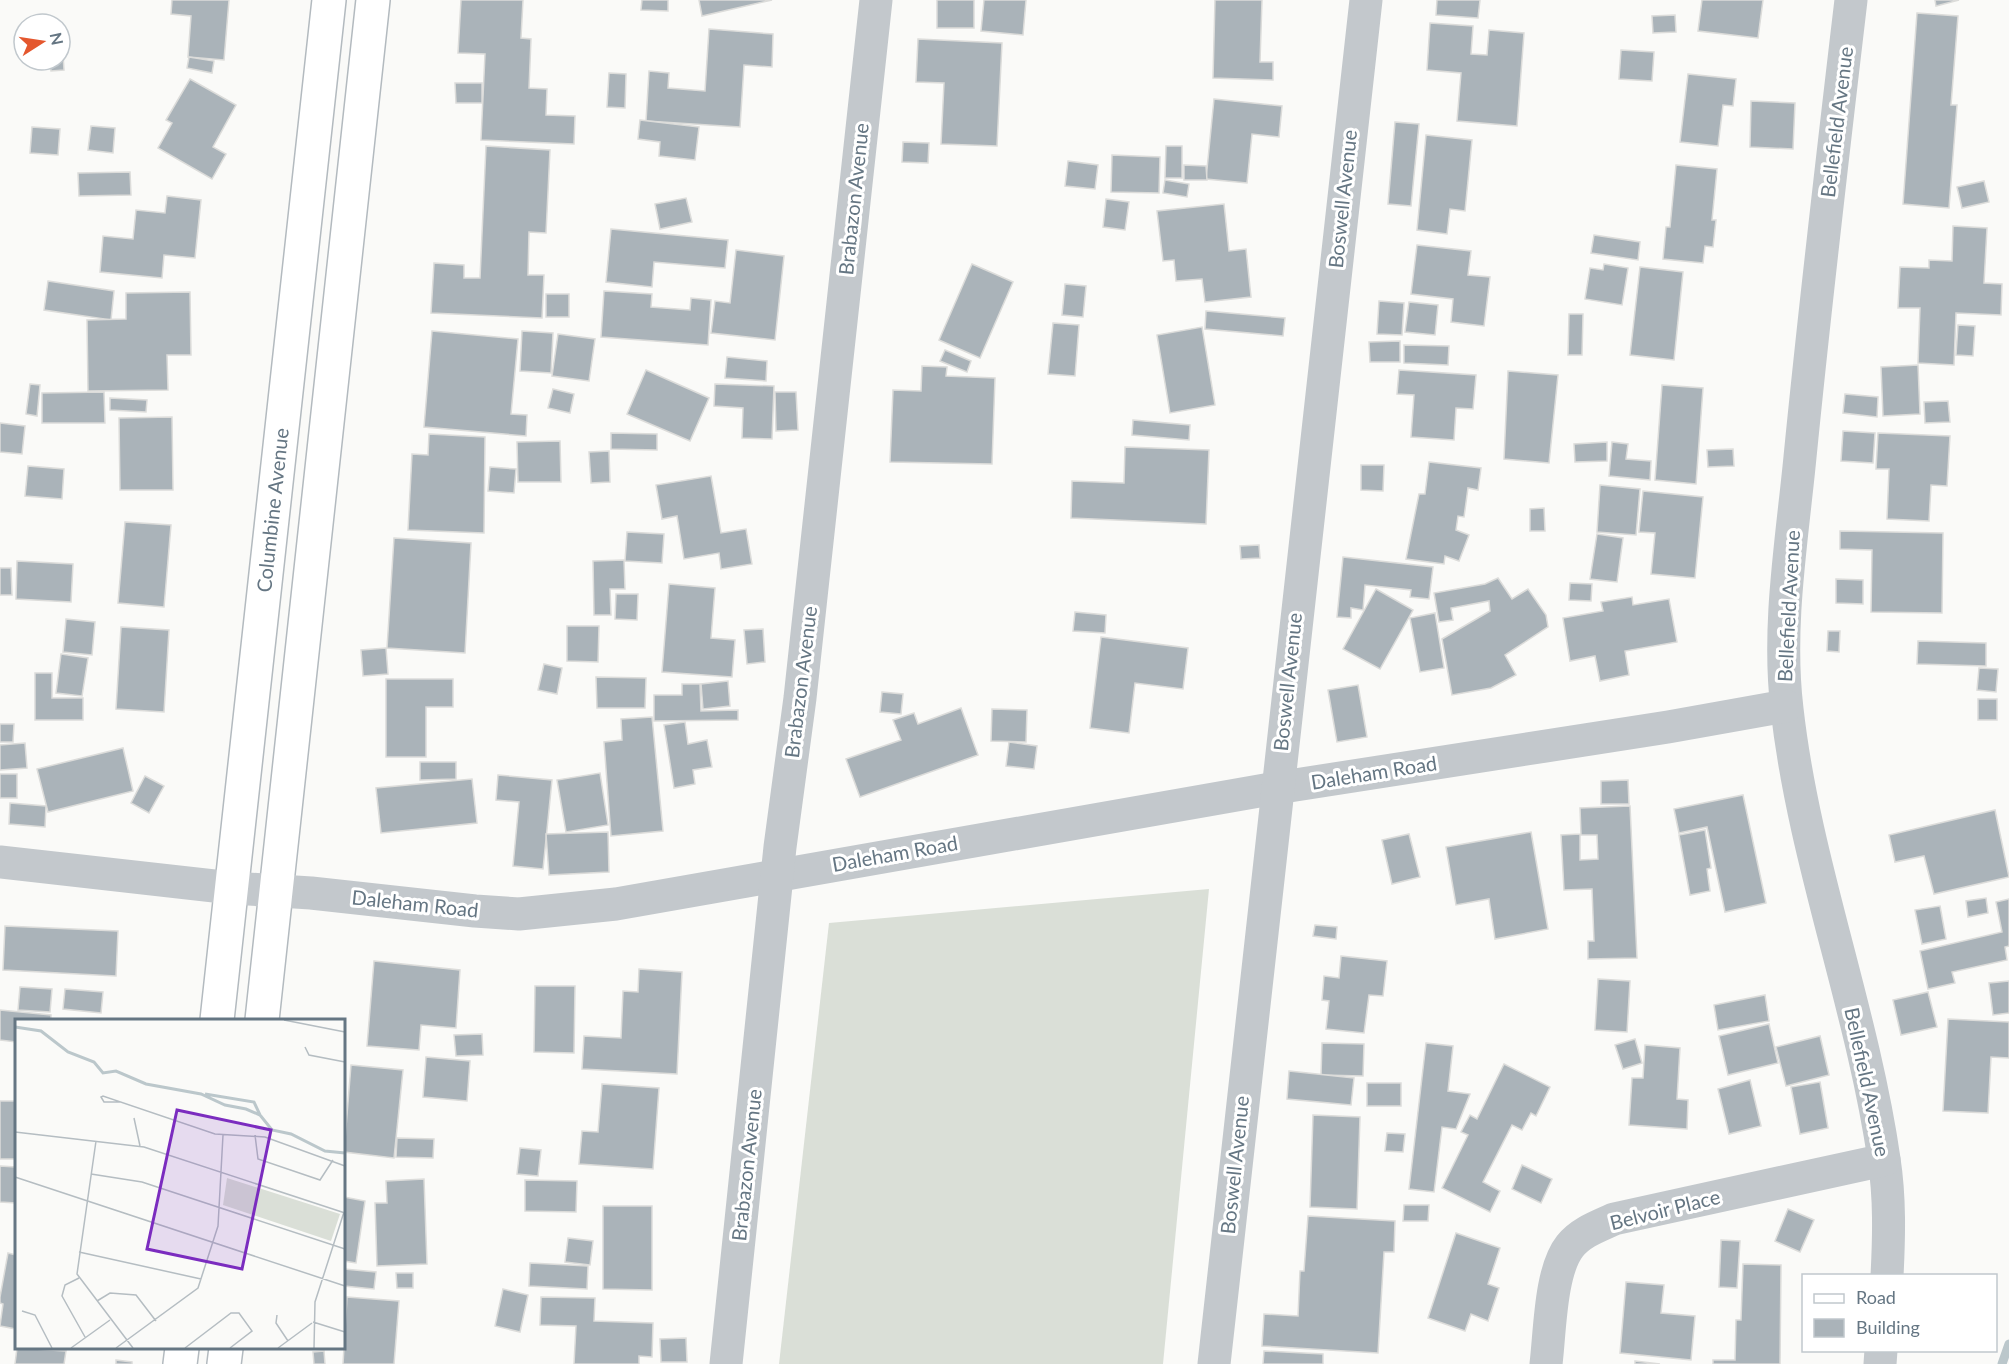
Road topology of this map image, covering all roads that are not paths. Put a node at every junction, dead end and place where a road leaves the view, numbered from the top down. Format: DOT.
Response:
graph roads {
  1 [pos="329,0"];
  2 [pos="373,0"];
  3 [pos="876,0"];
  4 [pos="1366,0"];
  5 [pos="1851,0"];
  6 [pos="302,252"];
  7 [pos="346,259"];
  8 [pos="1786,706"];
  9 [pos="1276,788"];
  10 [pos="0,862"];
  11 [pos="778,874"];
  12 [pos="232,888"];
  13 [pos="276,891"];
  14 [pos="217,1019"];
  15 [pos="262,1019"];
  16 [pos="1884,1160"];
  17 [pos="1887,1274"];
  18 [pos="182,1349"];
  19 [pos="226,1349"];
  20 [pos="180,1364"];
  21 [pos="224,1364"];
  22 [pos="726,1364"];
  23 [pos="1214,1364"];
  24 [pos="1546,1364"];
  1 -- 6 [label="main road, Columbine Avenue"];
  2 -- 7 [label="main road"];
  3 -- 11 [label="street, Brabazon Avenue"];
  4 -- 9 [label="street, Boswell Avenue"];
  5 -- 8 [label="street, Bellefield Avenue"];
  6 -- 7 [label="main road"];
  6 -- 12 [label="main road, Columbine Avenue"];
  7 -- 13 [label="main road"];
  8 -- 9 [label="street, Daleham Road"];
  8 -- 16 [label="street, Bellefield Avenue"];
  9 -- 11 [label="street, Daleham Road"];
  9 -- 23 [label="street, Boswell Avenue"];
  10 -- 12 [label="street, Daleham Road"];
  11 -- 13 [label="street, Daleham Road"];
  11 -- 22 [label="street, Brabazon Avenue"];
  12 -- 13 [label="street, Daleham Road"];
  12 -- 14 [label="main road, Columbine Avenue"];
  13 -- 15 [label="main road"];
  16 -- 17 [label="street, Bellefield Avenue"];
  16 -- 24 [label="street, Belvoir Place"];
  18 -- 20 [label="main road"];
  19 -- 21 [label="main road"];
}
